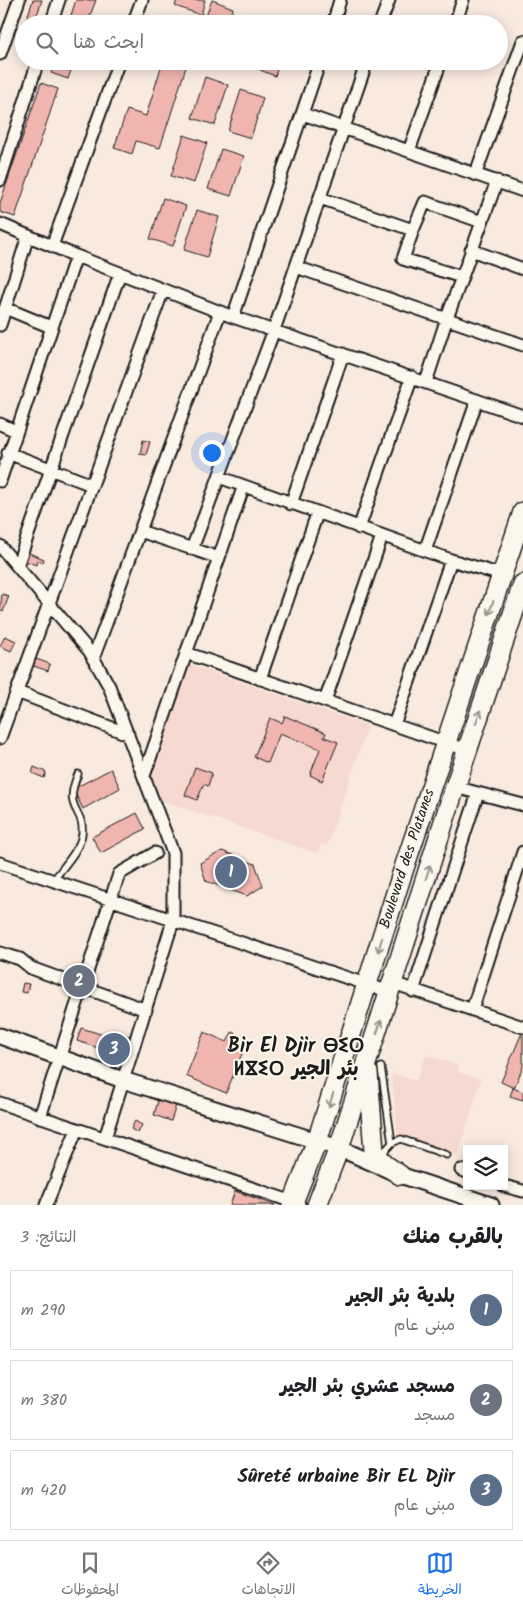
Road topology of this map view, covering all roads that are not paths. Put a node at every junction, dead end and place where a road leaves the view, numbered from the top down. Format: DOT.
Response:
graph roads {
  1 [pos="19,0"];
  2 [pos="59,0"];
  3 [pos="142,0"];
  4 [pos="340,0"];
  5 [pos="389,0"];
  6 [pos="463,0"];
  7 [pos="53,15"];
  8 [pos="136,15"];
  9 [pos="336,15"];
  10 [pos="383,15"];
  11 [pos="458,15"];
  12 [pos="523,41"];
  13 [pos="0,54"];
  14 [pos="35,70"];
  15 [pos="116,70"];
  16 [pos="317,70"];
  17 [pos="365,70"];
  18 [pos="438,70"];
  19 [pos="303,114"];
  20 [pos="344,128"];
  21 [pos="409,151"];
  22 [pos="476,173"];
  23 [pos="0,180"];
  24 [pos="497,182"];
  25 [pos="523,191"];
  26 [pos="320,198"];
  27 [pos="482,222"];
  28 [pos="0,224"];
  29 [pos="413,230"];
  30 [pos="28,236"];
  31 [pos="52,246"];
  32 [pos="471,250"];
  33 [pos="76,256"];
  34 [pos="296,267"];
  35 [pos="523,269"];
  36 [pos="120,273"];
  37 [pos="462,277"];
  38 [pos="163,290"];
  39 [pos="5,308"];
  40 [pos="220,312"];
  41 [pos="233,316"];
  42 [pos="447,318"];
  43 [pos="0,325"];
  44 [pos="51,327"];
  45 [pos="274,330"];
  46 [pos="523,345"];
  47 [pos="343,354"];
  48 [pos="412,377"];
  49 [pos="426,382"];
  50 [pos="477,400"];
  51 [pos="523,416"];
  52 [pos="0,424"];
  53 [pos="16,431"];
  54 [pos="8,453"];
  55 [pos="51,470"];
  56 [pos="219,478"];
  57 [pos="0,481"];
  58 [pos="92,485"];
  59 [pos="243,488"];
  60 [pos="291,504"];
  61 [pos="523,512"];
  62 [pos="317,514"];
  63 [pos="359,528"];
  64 [pos="140,531"];
  65 [pos="382,536"];
  66 [pos="0,546"];
  67 [pos="192,549"];
  68 [pos="425,551"];
  69 [pos="219,558"];
  70 [pos="451,560"];
  71 [pos="17,566"];
  72 [pos="502,575"];
  73 [pos="523,584"];
  74 [pos="49,604"];
  75 [pos="186,653"];
  76 [pos="94,659"];
  77 [pos="260,678"];
  78 [pos="17,692"];
  79 [pos="325,701"];
  80 [pos="394,725"];
  81 [pos="128,734"];
  82 [pos="0,738"];
  83 [pos="447,744"];
  84 [pos="467,750"];
  85 [pos="78,774"];
  86 [pos="144,776"];
  87 [pos="455,787"];
  88 [pos="478,793"];
  89 [pos="523,805"];
  90 [pos="523,852"];
  91 [pos="154,853"];
  92 [pos="0,863"];
  93 [pos="53,881"];
  94 [pos="111,900"];
  95 [pos="173,921"];
  96 [pos="0,953"];
  97 [pos="368,985"];
  98 [pos="84,988"];
  99 [pos="391,988"];
  100 [pos="413,992"];
  101 [pos="146,1010"];
  102 [pos="472,1010"];
  103 [pos="523,1026"];
  104 [pos="0,1036"];
  105 [pos="58,1057"];
  106 [pos="374,1065"];
  107 [pos="123,1080"];
  108 [pos="0,1103"];
  109 [pos="40,1117"];
  110 [pos="77,1129"];
  111 [pos="105,1138"];
  112 [pos="317,1141"];
  113 [pos="392,1143"];
  114 [pos="339,1148"];
  115 [pos="447,1156"];
  116 [pos="378,1158"];
  117 [pos="400,1175"];
  118 [pos="508,1187"];
  119 [pos="523,1191"];
  120 [pos="296,1204"];
  121 [pos="482,1204"];
  122 [pos="46,1205"];
  123 [pos="317,1205"];
  1 -- 13 [label="street"];
  2 -- 7 [label="street"];
  3 -- 8 [label="street"];
  4 -- 9 [label="street"];
  5 -- 10 [label="street"];
  6 -- 11 [label="street"];
  12 -- 22 [label="street"];
  14 -- 23 [label="street"];
  15 -- 31 [label="street"];
  16 -- 19 [label="street"];
  17 -- 20 [label="street"];
  18 -- 21 [label="street"];
  19 -- 20 [label="street"];
  19 -- 41 [label="street"];
  20 -- 21 [label="street"];
  20 -- 26 [label="street"];
  21 -- 22 [label="street"];
  22 -- 24 [label="street"];
  24 -- 25 [label="street"];
  24 -- 27 [label="street"];
  26 -- 29 [label="street"];
  26 -- 34 [label="street"];
  27 -- 29 [label="street"];
  27 -- 32 [label="street"];
  28 -- 30 [label="street"];
  29 -- 37 [label="street"];
  30 -- 31 [label="street"];
  30 -- 39 [label="street"];
  31 -- 33 [label="street"];
  32 -- 35 [label="street"];
  32 -- 37 [label="street"];
  33 -- 36 [label="street"];
  33 -- 44 [label="street"];
  34 -- 42 [label="street"];
  34 -- 45 [label="street"];
  36 -- 38 [label="street"];
  36 -- 55 [label="street"];
  37 -- 42 [label="street"];
  38 -- 40 [label="street"];
  38 -- 58 [label="street"];
  39 -- 43 [label="street"];
  39 -- 44 [label="street"];
  40 -- 41 [label="street"];
  40 -- 64 [label="street"];
  41 -- 45 [label="street"];
  42 -- 46 [label="street"];
  42 -- 49 [label="street"];
  44 -- 53 [label="street"];
  45 -- 47 [label="street"];
  45 -- 56 [label="street"];
  47 -- 48 [label="street"];
  47 -- 60 [label="street"];
  48 -- 49 [label="street"];
  48 -- 63 [label="street"];
  49 -- 50 [label="street"];
  50 -- 51 [label="street"];
  50 -- 68 [label="street"];
  52 -- 53 [label="street"];
  53 -- 54 [label="street"];
  54 -- 55 [label="street"];
  54 -- 57 [label="street"];
  55 -- 58 [label="street"];
  55 -- 71 [label="street"];
  56 -- 59 [label="street"];
  56 -- 67 [label="street"];
  58 -- 74 [label="street"];
  59 -- 60 [label="street"];
  59 -- 69 [label="street"];
  60 -- 62 [label="street"];
  61 -- 72 [label="main road, Boulevard des Platanes"];
  62 -- 63 [label="street"];
  62 -- 77 [label="street"];
  63 -- 65 [label="street"];
  64 -- 67 [label="street"];
  64 -- 76 [label="street"];
  65 -- 68 [label="street"];
  65 -- 79 [label="street"];
  66 -- 71 [label="street"];
  67 -- 69 [label="street"];
  68 -- 70 [label="street"];
  69 -- 75 [label="street"];
  70 -- 72 [label="street"];
  70 -- 80 [label="street"];
  71 -- 74 [label="street"];
  72 -- 83 [label="main road, Boulevard des Platanes, one-way"];
  84 -- 73 [label="main road, Boulevard des Platanes, one-way"];
  74 -- 76 [label="street"];
  74 -- 78 [label="street"];
  75 -- 77 [label="street"];
  75 -- 86 [label="street"];
  76 -- 81 [label="street"];
  77 -- 79 [label="street"];
  78 -- 81 [label="street"];
  78 -- 82 [label="street"];
  79 -- 80 [label="street"];
  80 -- 83 [label="street"];
  81 -- 86 [label="street"];
  83 -- 84 [label="street"];
  83 -- 97 [label="main road, Boulevard des Platanes, one-way"];
  84 -- 87 [label="main road, Boulevard des Platanes"];
  85 -- 93 [label="lane"];
  86 -- 95 [label="street"];
  87 -- 88 [label="street"];
  99 -- 87 [label="main road, Boulevard des Platanes, one-way"];
  88 -- 89 [label="street"];
  88 -- 100 [label="street"];
  90 -- 102 [label="street"];
  91 -- 94 [label="street"];
  92 -- 93 [label="street"];
  93 -- 94 [label="street"];
  94 -- 95 [label="street"];
  94 -- 98 [label="street"];
  95 -- 97 [label="street"];
  95 -- 101 [label="street"];
  96 -- 98 [label="street"];
  97 -- 99 [label="street"];
  97 -- 112 [label="main road, Boulevard des Platanes, one-way"];
  98 -- 101 [label="street"];
  98 -- 105 [label="street"];
  99 -- 100 [label="street"];
  106 -- 99 [label="main road, Boulevard des Platanes, one-way"];
  100 -- 102 [label="street"];
  101 -- 107 [label="street"];
  102 -- 103 [label="street"];
  104 -- 105 [label="street"];
  105 -- 107 [label="street"];
  105 -- 109 [label="street"];
  106 -- 113 [label="lane"];
  106 -- 114 [label="main road, Boulevard des Platanes"];
  106 -- 116 [label="main road"];
  107 -- 111 [label="street"];
  107 -- 112 [label="street"];
  108 -- 109 [label="street"];
  109 -- 110 [label="street"];
  110 -- 111 [label="street"];
  110 -- 122 [label="street"];
  111 -- 120 [label="street"];
  112 -- 114 [label="street"];
  112 -- 120 [label="main road, Boulevard des Platanes"];
  113 -- 115 [label="lane"];
  113 -- 116 [label="lane"];
  114 -- 117 [label="street"];
  114 -- 123 [label="main road, Boulevard des Platanes"];
  116 -- 117 [label="main road"];
  117 -- 121 [label="street"];
  118 -- 119 [label="street"];
}
